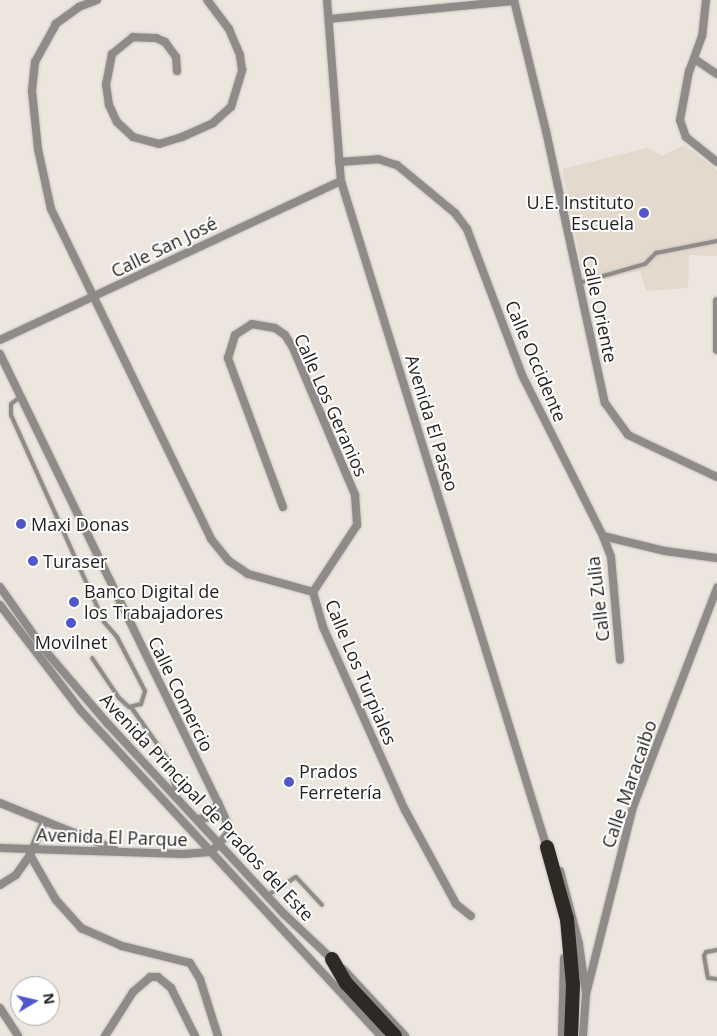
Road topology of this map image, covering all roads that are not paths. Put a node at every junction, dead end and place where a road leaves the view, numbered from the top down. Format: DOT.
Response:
graph roads {
  1 [pos="97,0"];
  2 [pos="207,0"];
  3 [pos="327,0"];
  4 [pos="514,0"];
  5 [pos="706,0"];
  6 [pos="329,19"];
  7 [pos="696,60"];
  8 [pos="177,71"];
  9 [pos="717,74"];
  10 [pos="339,162"];
  11 [pos="717,162"];
  12 [pos="342,181"];
  13 [pos="717,242"];
  14 [pos="579,283"];
  15 [pos="92,298"];
  16 [pos="717,301"];
  17 [pos="0,340"];
  18 [pos="717,350"];
  19 [pos="0,354"];
  20 [pos="21,397"];
  21 [pos="717,477"];
  22 [pos="283,507"];
  23 [pos="603,536"];
  24 [pos="717,558"];
  25 [pos="0,587"];
  26 [pos="717,588"];
  27 [pos="313,592"];
  28 [pos="0,606"];
  29 [pos="92,658"];
  30 [pos="620,660"];
  31 [pos="131,707"];
  32 [pos="177,798"];
  33 [pos="218,802"];
  34 [pos="0,803"];
  35 [pos="197,819"];
  36 [pos="44,822"];
  37 [pos="219,844"];
  38 [pos="547,847"];
  39 [pos="0,848"];
  40 [pos="121,851"];
  41 [pos="31,852"];
  42 [pos="211,852"];
  43 [pos="0,885"];
  44 [pos="268,895"];
  45 [pos="322,905"];
  46 [pos="471,916"];
  47 [pos="717,950"];
  48 [pos="332,959"];
  49 [pos="717,979"];
  50 [pos="586,994"];
  51 [pos="0,1008"];
  52 [pos="18,1036"];
  53 [pos="105,1036"];
  54 [pos="195,1036"];
  55 [pos="218,1036"];
  56 [pos="381,1036"];
  57 [pos="395,1036"];
  58 [pos="405,1036"];
  59 [pos="562,1036"];
  60 [pos="571,1036"];
  61 [pos="583,1036"];
  1 -- 15 [label="street, Calle Los Turpiales"];
  2 -- 8 [label="street"];
  3 -- 6 [label="street, Avenida El Paseo"];
  4 -- 6 [label="street"];
  4 -- 14 [label="street, Calle Oriente"];
  5 -- 7 [label="street"];
  6 -- 10 [label="street, Avenida El Paseo"];
  7 -- 9 [label="street"];
  7 -- 11 [label="street"];
  10 -- 12 [label="street, Avenida El Paseo"];
  10 -- 23 [label="street, Calle Occidente"];
  12 -- 15 [label="street, Calle San José"];
  12 -- 38 [label="street, Avenida El Paseo"];
  13 -- 14 [label="lane"];
  14 -- 21 [label="street, Calle Oriente"];
  15 -- 17 [label="street, Calle San José"];
  15 -- 27 [label="street, Calle Los Turpiales"];
  16 -- 18 [label="street"];
  19 -- 20 [label="street, Calle Comercio"];
  20 -- 31 [label="lane"];
  20 -- 33 [label="street, Calle Comercio"];
  22 -- 27 [label="street, Calle Los Geranios"];
  23 -- 24 [label="street"];
  23 -- 30 [label="street, Calle Zulia"];
  25 -- 32 [label="street, Avenida Principal de Prados del Este"];
  26 -- 50 [label="street, Calle Maracaibo"];
  27 -- 46 [label="street, Calle Los Turpiales"];
  28 -- 42 [label="street, Avenida Principal de Prados del Este"];
  29 -- 31 [label="lane"];
  31 -- 32 [label="lane"];
  32 -- 35 [label="street, Avenida Principal de Prados del Este"];
  33 -- 35 [label="street"];
  33 -- 37 [label="street, Calle Comercio"];
  34 -- 36 [label="street"];
  35 -- 37 [label="street, Avenida Principal de Prados del Este"];
  36 -- 40 [label="street"];
  36 -- 41 [label="street"];
  37 -- 42 [label="street, Avenida El Parque"];
  37 -- 44 [label="street, Avenida Principal de Prados del Este"];
  38 -- 50 [label="street, Avenida El Paseo"];
  38 -- 59 [label="street, Avenida El Paseo"];
  38 -- 60 [label="highway"];
  39 -- 41 [label="street, Avenida El Parque"];
  40 -- 41 [label="street, Avenida El Parque"];
  40 -- 42 [label="street, Avenida El Parque"];
  41 -- 43 [label="street"];
  41 -- 55 [label="street"];
  42 -- 56 [label="street, Avenida Principal de Prados del Este"];
  44 -- 45 [label="lane"];
  44 -- 48 [label="street, Avenida Principal de Prados del Este"];
  47 -- 49 [label="lane"];
  48 -- 57 [label="highway"];
  48 -- 58 [label="street, Avenida Principal de Prados del Este"];
  50 -- 61 [label="street, Avenida El Paseo"];
  51 -- 52 [label="street"];
  53 -- 54 [label="street"];
}
